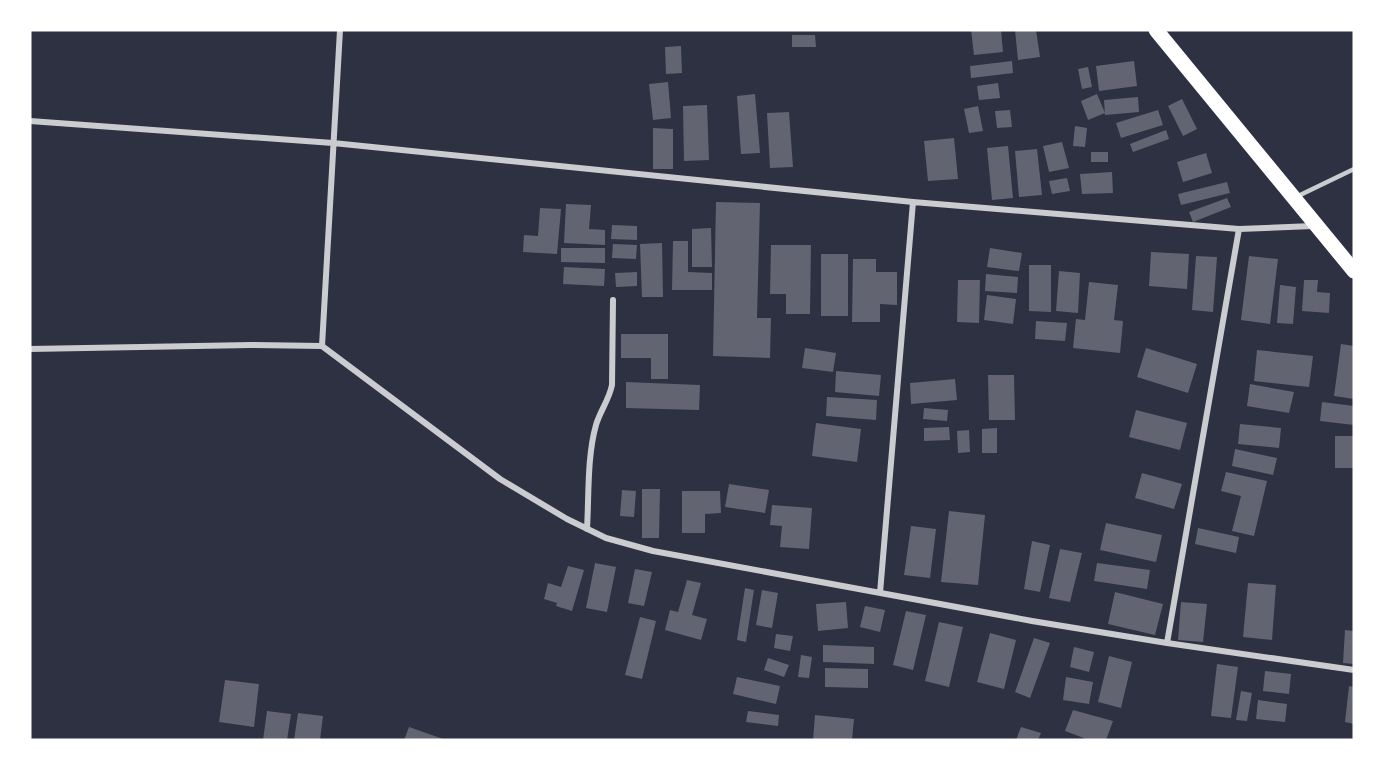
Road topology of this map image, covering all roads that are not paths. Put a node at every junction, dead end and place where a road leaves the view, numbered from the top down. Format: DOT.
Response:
graph roads {
  1 [pos="340,30"];
  2 [pos="1156,30"];
  3 [pos="30,121"];
  4 [pos="333,143"];
  5 [pos="1354,170"];
  6 [pos="1294,198"];
  7 [pos="913,202"];
  8 [pos="1317,226"];
  9 [pos="1239,229"];
  10 [pos="1354,271"];
  11 [pos="613,300"];
  12 [pos="322,346"];
  13 [pos="30,350"];
  14 [pos="587,529"];
  15 [pos="880,593"];
  16 [pos="1167,644"];
  17 [pos="1354,670"];
  1 -- 4 [label="street"];
  2 -- 6 [label="highway"];
  3 -- 4 [label="street"];
  4 -- 7 [label="street"];
  4 -- 12 [label="street"];
  5 -- 6 [label="lane"];
  6 -- 8 [label="highway"];
  7 -- 9 [label="street"];
  7 -- 15 [label="street"];
  8 -- 9 [label="street"];
  8 -- 10 [label="highway"];
  9 -- 16 [label="street"];
  11 -- 14 [label="street"];
  12 -- 13 [label="street"];
  12 -- 14 [label="street"];
  14 -- 15 [label="street"];
  15 -- 16 [label="street"];
  16 -- 17 [label="street"];
}
